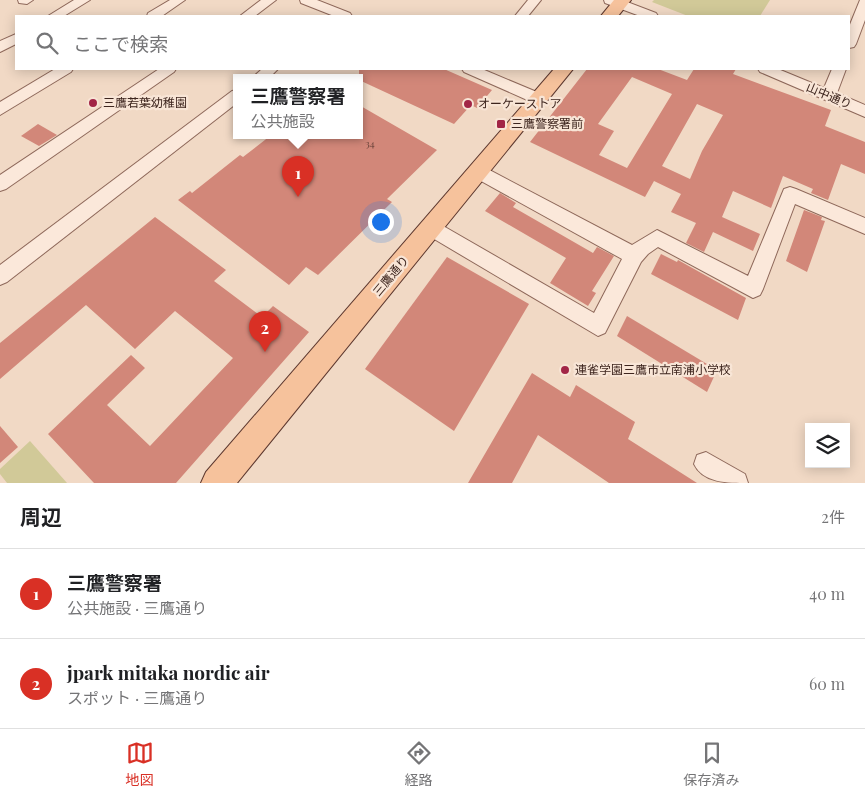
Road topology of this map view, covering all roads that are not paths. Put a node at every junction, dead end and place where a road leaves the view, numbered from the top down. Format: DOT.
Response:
graph roads {
  1 [pos="84,0"];
  2 [pos="179,0"];
  3 [pos="270,0"];
  4 [pos="306,0"];
  5 [pos="528,2"];
  6 [pos="865,3"];
  7 [pos="615,5"];
  8 [pos="57,15"];
  9 [pos="154,15"];
  10 [pos="248,15"];
  11 [pos="341,15"];
  12 [pos="522,15"];
  13 [pos="648,15"];
  14 [pos="15,39"];
  15 [pos="850,41"];
  16 [pos="0,47"];
  17 [pos="64,70"];
  18 [pos="168,70"];
  19 [pos="474,70"];
  20 [pos="563,70"];
  21 [pos="767,70"];
  22 [pos="839,70"];
  23 [pos="828,96"];
  24 [pos="233,98"];
  25 [pos="539,99"];
  26 [pos="0,109"];
  27 [pos="865,111"];
  28 [pos="478,171"];
  29 [pos="0,184"];
  30 [pos="865,226"];
  31 [pos="431,228"];
  32 [pos="634,256"];
  33 [pos="0,276"];
  34 [pos="706,464"];
  35 [pos="217,483"];
  36 [pos="736,483"];
  1 -- 8 [label="street"];
  2 -- 9 [label="street"];
  3 -- 10 [label="street"];
  4 -- 11 [label="street"];
  5 -- 12 [label="street"];
  6 -- 15 [label="street"];
  7 -- 13 [label="street"];
  14 -- 16 [label="street"];
  17 -- 26 [label="street"];
  18 -- 29 [label="street"];
  19 -- 25 [label="street"];
  20 -- 25 [label="main road, 三鷹通り"];
  21 -- 23 [label="street, 山中通り"];
  22 -- 23 [label="street"];
  23 -- 27 [label="street, 山中通り"];
  24 -- 33 [label="street"];
  25 -- 28 [label="main road, 三鷹通り"];
  28 -- 31 [label="main road, 三鷹通り"];
  28 -- 32 [label="street"];
  30 -- 32 [label="street"];
  31 -- 32 [label="street"];
  31 -- 35 [label="main road, 三鷹通り"];
  34 -- 36 [label="street"];
}
